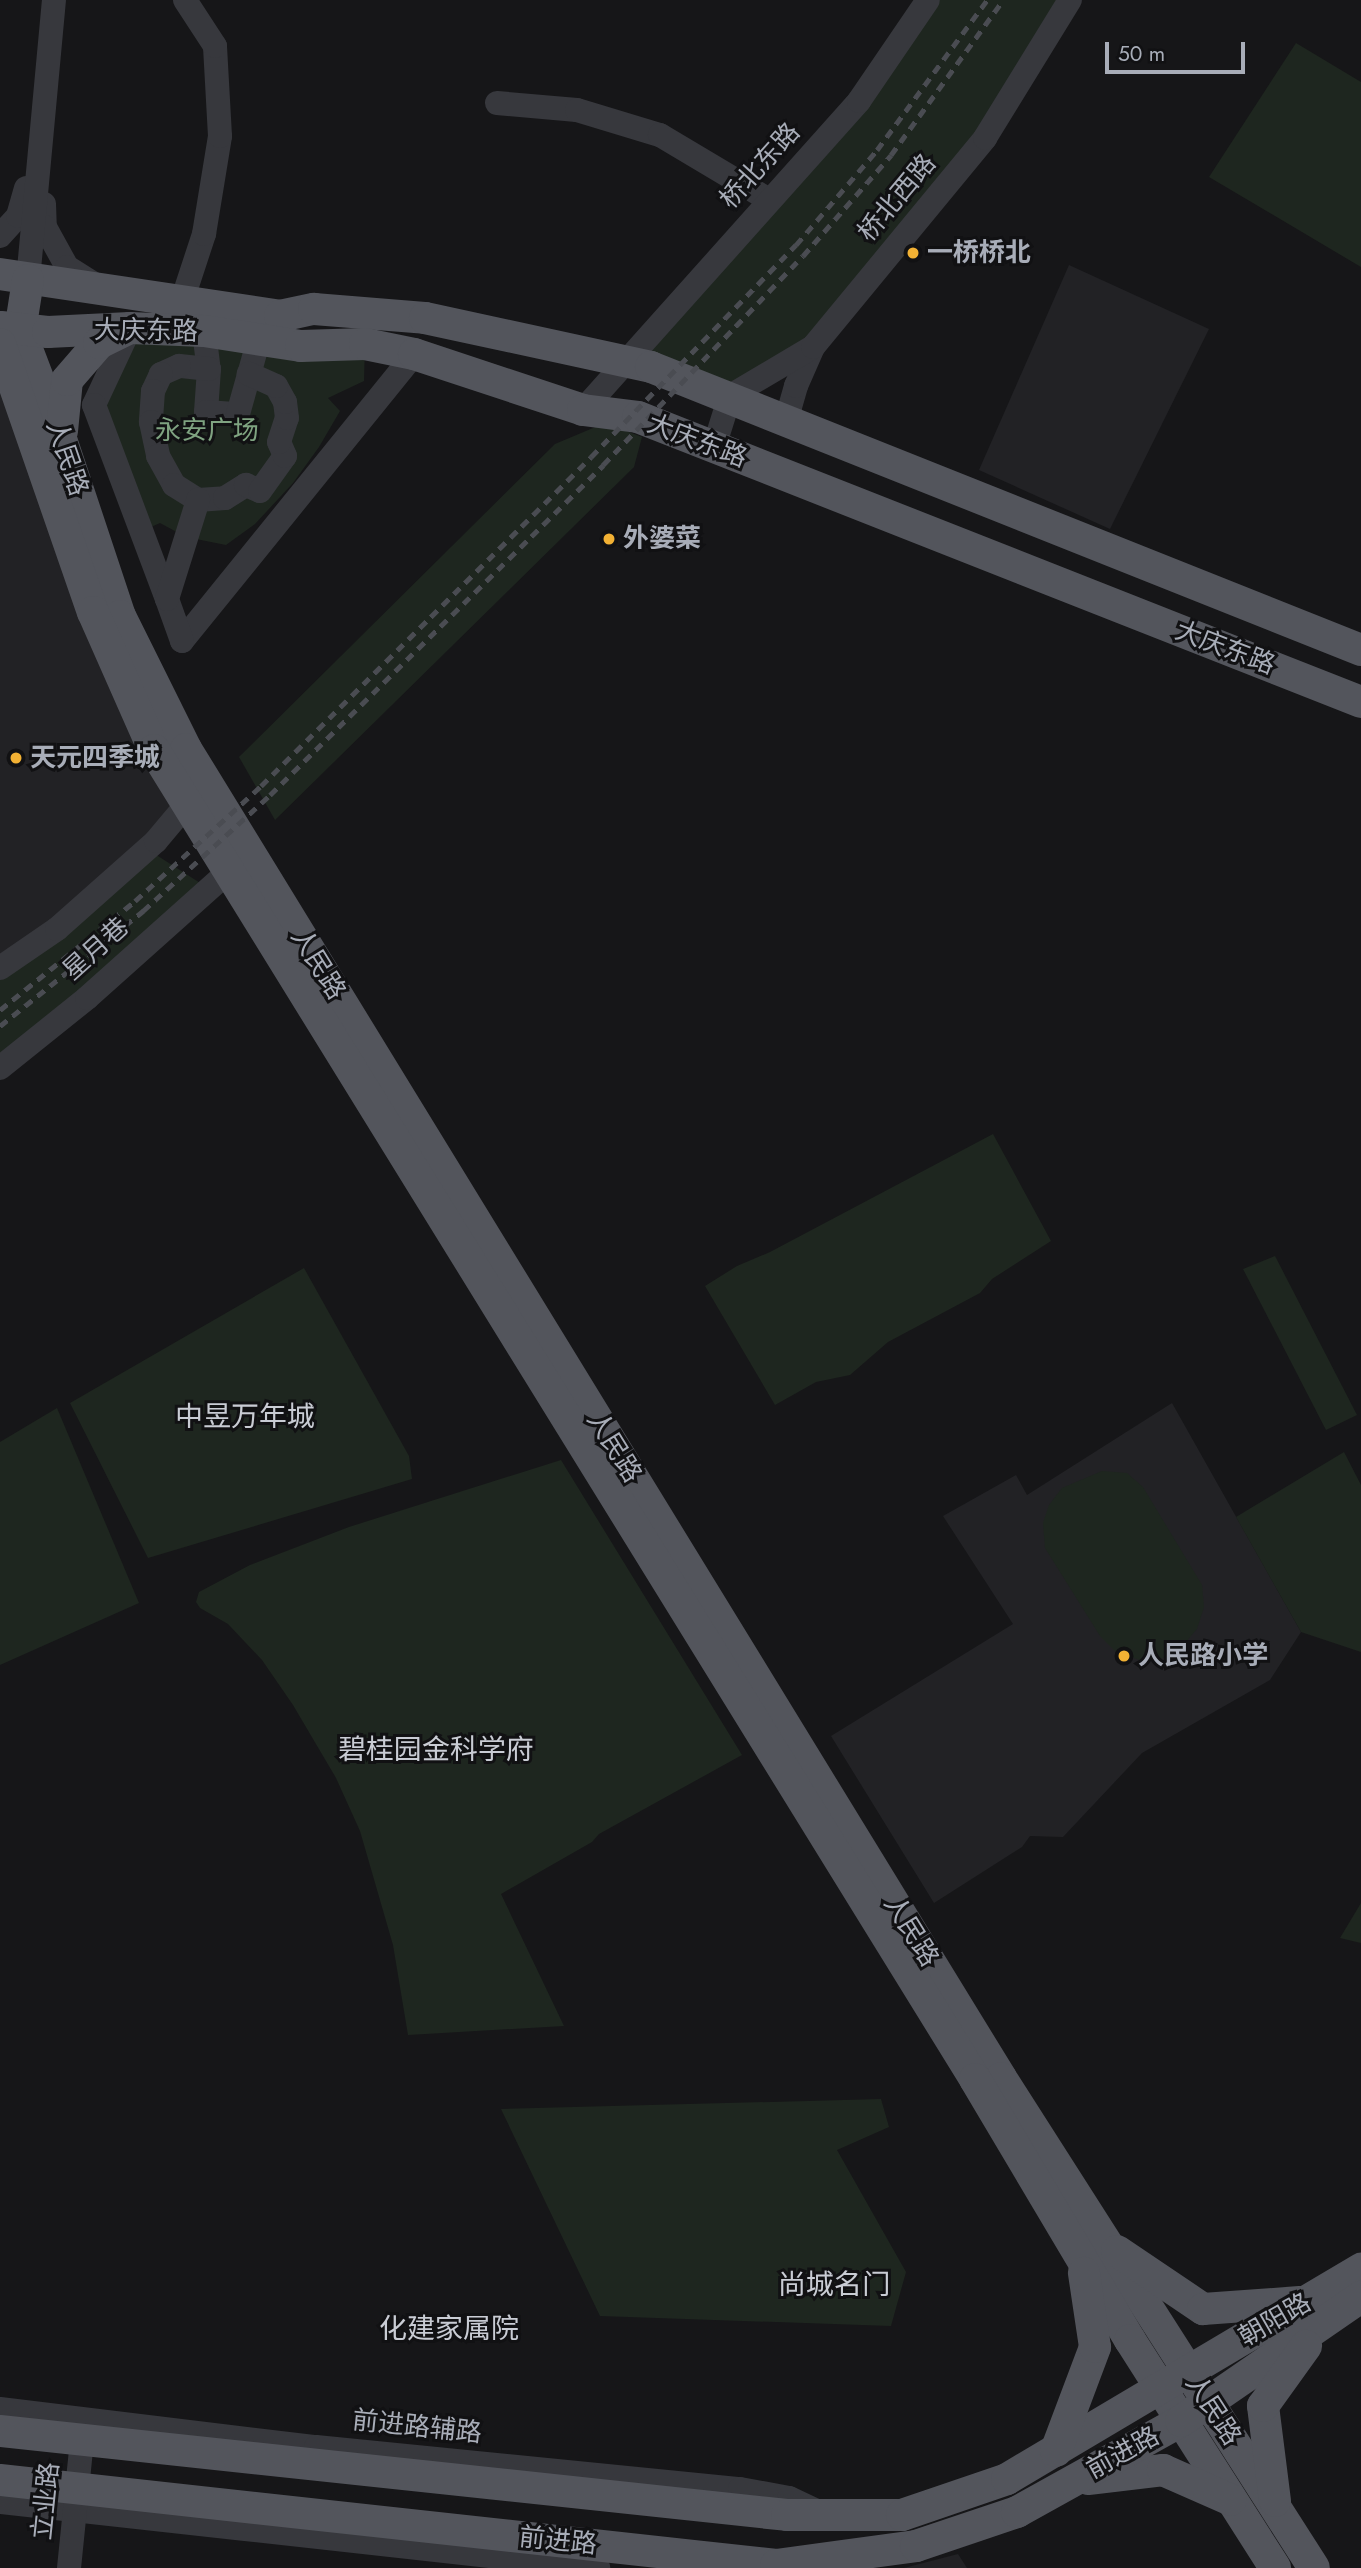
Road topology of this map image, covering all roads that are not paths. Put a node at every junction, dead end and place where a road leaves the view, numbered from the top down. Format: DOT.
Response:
graph roads {
  1 [pos="54,0"];
  2 [pos="185,0"];
  3 [pos="928,0"];
  4 [pos="1070,0"];
  5 [pos="498,103"];
  6 [pos="42,137"];
  7 [pos="769,200"];
  8 [pos="0,236"];
  9 [pos="14,277"];
  10 [pos="104,290"];
  11 [pos="182,301"];
  12 [pos="131,328"];
  13 [pos="204,331"];
  14 [pos="7,334"];
  15 [pos="260,339"];
  16 [pos="813,347"];
  17 [pos="414,354"];
  18 [pos="625,363"];
  19 [pos="209,369"];
  20 [pos="250,374"];
  21 [pos="0,386"];
  22 [pos="730,396"];
  23 [pos="583,410"];
  24 [pos="791,423"];
  25 [pos="48,441"];
  26 [pos="714,447"];
  27 [pos="198,500"];
  28 [pos="167,599"];
  29 [pos="1361,650"];
  30 [pos="1361,702"];
  31 [pos="187,804"];
  32 [pos="229,871"];
  33 [pos="0,968"];
  34 [pos="0,1068"];
  35 [pos="1094,2251"];
  36 [pos="1361,2269"];
  37 [pos="1361,2297"];
  38 [pos="1314,2314"];
  39 [pos="1188,2372"];
  40 [pos="1160,2388"];
  41 [pos="1208,2403"];
  42 [pos="0,2409"];
  43 [pos="1181,2421"];
  44 [pos="0,2431"];
  45 [pos="82,2441"];
  46 [pos="1056,2451"];
  47 [pos="0,2480"];
  48 [pos="1073,2481"];
  49 [pos="77,2500"];
  50 [pos="1231,2500"];
  51 [pos="0,2502"];
  52 [pos="1276,2509"];
  53 [pos="825,2515"];
  54 [pos="916,2546"];
  55 [pos="514,2563"];
  56 [pos="69,2568"];
  57 [pos="598,2568"];
  58 [pos="849,2568"];
  59 [pos="1275,2568"];
  60 [pos="1314,2568"];
  1 -- 6 [label="street"];
  2 -- 11 [label="street"];
  3 -- 7 [label="street, 桥北东路"];
  4 -- 16 [label="street, 桥北西路"];
  5 -- 7 [label="street"];
  6 -- 8 [label="street"];
  6 -- 9 [label="street"];
  6 -- 10 [label="street"];
  7 -- 18 [label="street, 桥北东路"];
  9 -- 10 [label="main road, 大庆东路"];
  9 -- 14 [label="main road, 人民路"];
  10 -- 11 [label="main road, 大庆东路"];
  11 -- 18 [label="main road, 大庆东路"];
  12 -- 13 [label="main road, 大庆东路"];
  12 -- 14 [label="main road, 大庆东路"];
  12 -- 25 [label="main road"];
  12 -- 28 [label="street"];
  13 -- 15 [label="main road, 大庆东路"];
  13 -- 19 [label="street"];
  14 -- 25 [label="main road, 人民路"];
  15 -- 17 [label="main road, 大庆东路"];
  15 -- 20 [label="street"];
  16 -- 22 [label="street, 桥北西路"];
  16 -- 24 [label="street"];
  17 -- 23 [label="main road, 大庆东路"];
  17 -- 28 [label="street"];
  18 -- 22 [label="main road, 大庆东路"];
  18 -- 23 [label="street, 桥北东路"];
  19 -- 20 [label="street"];
  19 -- 27 [label="street"];
  20 -- 27 [label="street"];
  21 -- 25 [label="main road"];
  22 -- 24 [label="main road, 大庆东路"];
  22 -- 26 [label="street"];
  23 -- 26 [label="main road, 大庆东路"];
  24 -- 29 [label="main road, 大庆东路"];
  25 -- 31 [label="main road, 人民路"];
  25 -- 35 [label="main road, 人民路"];
  26 -- 30 [label="main road, 大庆东路"];
  27 -- 28 [label="street"];
  31 -- 32 [label="main road, 人民路"];
  31 -- 33 [label="street"];
  32 -- 34 [label="street, 星月巷"];
  32 -- 35 [label="main road, 人民路"];
  35 -- 38 [label="main road"];
  35 -- 39 [label="main road, 人民路"];
  35 -- 40 [label="main road, 人民路"];
  35 -- 46 [label="main road"];
  36 -- 38 [label="main road, 朝阳路"];
  37 -- 38 [label="main road, 朝阳路"];
  38 -- 39 [label="main road, 朝阳路"];
  38 -- 41 [label="main road, 朝阳路"];
  38 -- 52 [label="main road"];
  39 -- 40 [label="main road, 前进路"];
  39 -- 41 [label="main road, 人民路"];
  40 -- 43 [label="main road, 人民路"];
  40 -- 46 [label="main road, 前进路"];
  41 -- 43 [label="main road, 前进路"];
  41 -- 52 [label="main road, 人民路"];
  42 -- 53 [label="street, 前进路辅路"];
  43 -- 48 [label="main road, 前进路"];
  43 -- 50 [label="main road, 人民路"];
  44 -- 45 [label="main road, 前进路"];
  45 -- 49 [label="street, 立业路"];
  45 -- 53 [label="main road, 前进路"];
  46 -- 53 [label="main road, 前进路"];
  47 -- 49 [label="main road, 前进路"];
  48 -- 50 [label="main road"];
  48 -- 54 [label="main road, 前进路"];
  49 -- 51 [label="street"];
  49 -- 54 [label="main road, 前进路"];
  49 -- 55 [label="street"];
  49 -- 56 [label="street, 立业路"];
  50 -- 59 [label="main road, 人民路"];
  52 -- 60 [label="main road, 人民路"];
  54 -- 58 [label="street"];
  55 -- 57 [label="street"];
}
